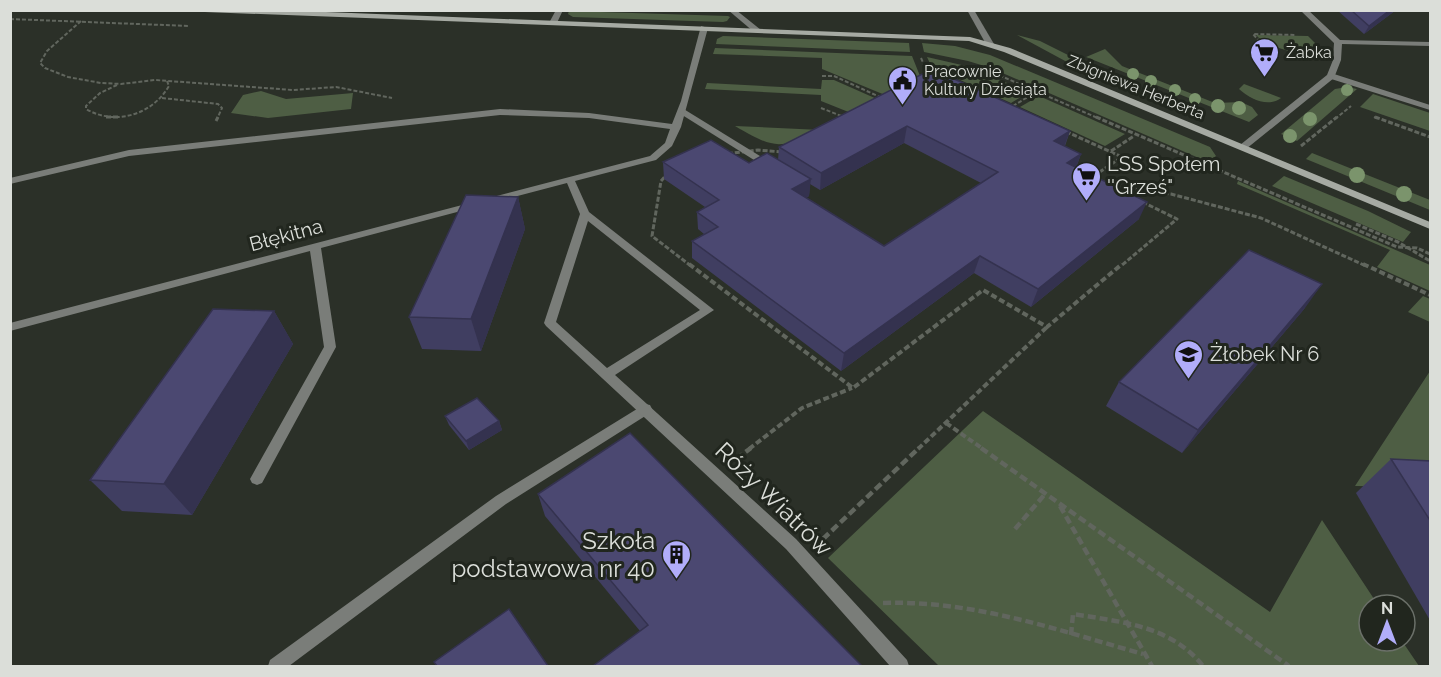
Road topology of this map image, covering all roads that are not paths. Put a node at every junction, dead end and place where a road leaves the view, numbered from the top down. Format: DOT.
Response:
graph roads {
  1 [pos="205,10"];
  2 [pos="560,10"];
  3 [pos="732,10"];
  4 [pos="970,10"];
  5 [pos="1303,10"];
  6 [pos="553,23"];
  7 [pos="704,28"];
  8 [pos="757,30"];
  9 [pos="1338,42"];
  10 [pos="990,44"];
  11 [pos="1431,45"];
  12 [pos="1330,76"];
  13 [pos="1431,108"];
  14 [pos="682,111"];
  15 [pos="677,127"];
  16 [pos="1243,147"];
  17 [pos="775,169"];
  18 [pos="570,179"];
  19 [pos="10,181"];
  20 [pos="585,214"];
  21 [pos="1431,226"];
  22 [pos="315,246"];
  23 [pos="10,327"];
  24 [pos="606,374"];
  25 [pos="645,409"];
  26 [pos="257,478"];
  27 [pos="276,666"];
  28 [pos="901,666"];
  1 -- 6 [label="street, Zbigniewa Herberta"];
  2 -- 6 [label="street"];
  3 -- 8 [label="street"];
  4 -- 10 [label="street"];
  5 -- 9 [label="street"];
  6 -- 7 [label="street, Zbigniewa Herberta"];
  7 -- 8 [label="street, Zbigniewa Herberta"];
  7 -- 14 [label="street"];
  8 -- 10 [label="street, Zbigniewa Herberta"];
  9 -- 11 [label="street"];
  9 -- 12 [label="street"];
  10 -- 16 [label="street, Zbigniewa Herberta"];
  12 -- 13 [label="street"];
  12 -- 16 [label="street"];
  14 -- 15 [label="street"];
  14 -- 17 [label="street"];
  15 -- 18 [label="street"];
  15 -- 19 [label="street"];
  16 -- 21 [label="street, Zbigniewa Herberta"];
  18 -- 20 [label="street"];
  18 -- 22 [label="street, Błękitna"];
  20 -- 24 [label="street, Róży Wiatrów"];
  20 -- 24 [label="street"];
  22 -- 23 [label="street, Błękitna"];
  22 -- 26 [label="street"];
  24 -- 25 [label="street, Róży Wiatrów"];
  25 -- 27 [label="street"];
  25 -- 28 [label="street, Róży Wiatrów"];
}
